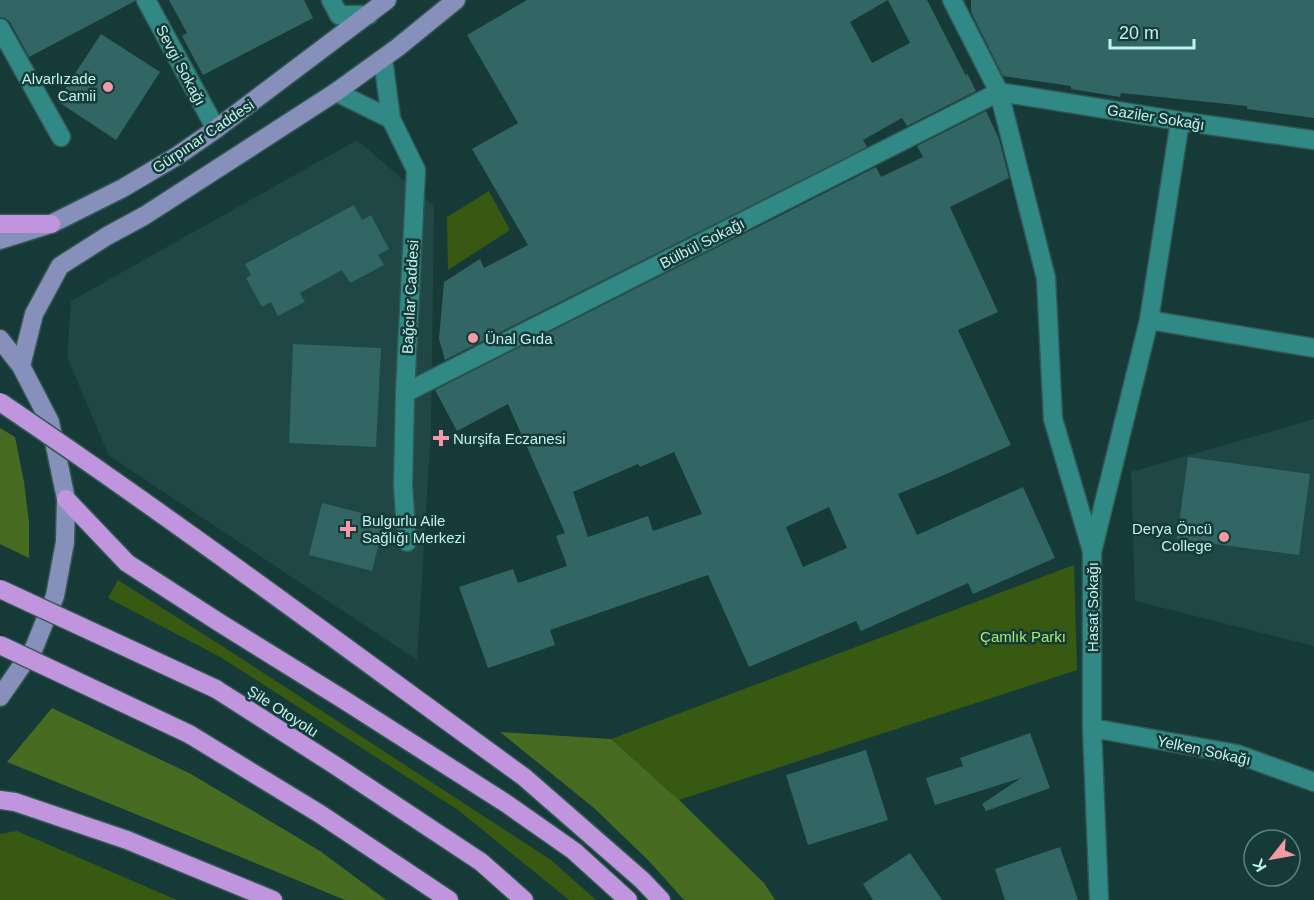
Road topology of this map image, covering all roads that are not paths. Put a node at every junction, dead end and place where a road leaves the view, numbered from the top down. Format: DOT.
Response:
graph roads {
  1 [pos="146,0"];
  2 [pos="331,0"];
  3 [pos="387,0"];
  4 [pos="456,0"];
  5 [pos="952,0"];
  6 [pos="369,15"];
  7 [pos="0,28"];
  8 [pos="383,58"];
  9 [pos="336,92"];
  10 [pos="999,92"];
  11 [pos="391,119"];
  12 [pos="1180,121"];
  13 [pos="216,129"];
  14 [pos="61,137"];
  15 [pos="1314,140"];
  16 [pos="0,224"];
  17 [pos="51,224"];
  18 [pos="0,240"];
  19 [pos="1149,320"];
  20 [pos="0,339"];
  21 [pos="1314,348"];
  22 [pos="21,366"];
  23 [pos="405,393"];
  24 [pos="0,402"];
  25 [pos="66,499"];
  26 [pos="407,542"];
  27 [pos="1092,552"];
  28 [pos="0,589"];
  29 [pos="0,645"];
  30 [pos="0,697"];
  31 [pos="1092,729"];
  32 [pos="1314,782"];
  33 [pos="0,800"];
  34 [pos="273,900"];
  35 [pos="449,900"];
  36 [pos="524,900"];
  37 [pos="628,900"];
  38 [pos="661,900"];
  39 [pos="1099,900"];
  1 -- 13 [label="street, Sevgi Sokağı"];
  2 -- 6 [label="street"];
  3 -- 6 [label="main road, Gürpınar Caddesi"];
  4 -- 8 [label="main road"];
  5 -- 10 [label="street"];
  6 -- 13 [label="main road, Gürpınar Caddesi"];
  7 -- 14 [label="street"];
  8 -- 9 [label="main road"];
  8 -- 11 [label="street, Bağcılar Caddesi"];
  9 -- 11 [label="street"];
  9 -- 22 [label="main road"];
  10 -- 12 [label="street, Gaziler Sokağı"];
  10 -- 23 [label="street, Bülbül Sokağı"];
  10 -- 27 [label="street"];
  11 -- 23 [label="street, Bağcılar Caddesi"];
  12 -- 15 [label="street, Gaziler Sokağı"];
  12 -- 19 [label="street, Hasat Sokağı"];
  13 -- 17 [label="main road, Gürpınar Caddesi"];
  16 -- 17 [label="highway"];
  17 -- 18 [label="main road, Gürpınar Caddesi"];
  19 -- 21 [label="street"];
  19 -- 27 [label="street, Hasat Sokağı"];
  20 -- 22 [label="main road"];
  22 -- 25 [label="main road"];
  23 -- 26 [label="street, Bağcılar Caddesi"];
  24 -- 38 [label="highway, bridge"];
  25 -- 30 [label="main road"];
  25 -- 37 [label="highway"];
  27 -- 31 [label="street, Hasat Sokağı"];
  28 -- 36 [label="highway, Şile Otoyolu, bridge"];
  29 -- 35 [label="highway, bridge"];
  31 -- 32 [label="street, Yelken Sokağı"];
  31 -- 39 [label="street, Hasat Sokağı"];
  33 -- 34 [label="highway"];
}
